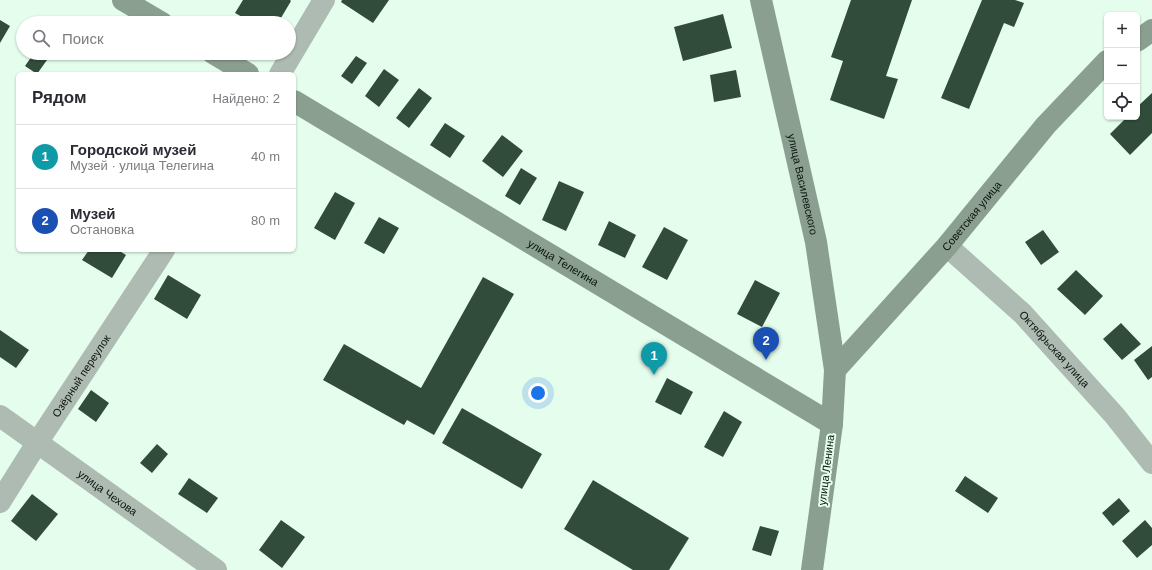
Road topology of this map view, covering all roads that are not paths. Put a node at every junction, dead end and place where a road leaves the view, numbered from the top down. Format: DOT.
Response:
graph roads {
  1 [pos="123,0"];
  2 [pos="324,0"];
  3 [pos="761,0"];
  4 [pos="150,16"];
  5 [pos="1152,30"];
  6 [pos="1140,38"];
  7 [pos="296,47"];
  8 [pos="225,60"];
  9 [pos="288,60"];
  10 [pos="1104,64"];
  11 [pos="245,72"];
  12 [pos="281,72"];
  13 [pos="296,102"];
  14 [pos="947,246"];
  15 [pos="163,252"];
  16 [pos="835,370"];
  17 [pos="0,416"];
  18 [pos="832,424"];
  19 [pos="37,443"];
  20 [pos="1152,462"];
  21 [pos="0,502"];
  22 [pos="216,570"];
  23 [pos="812,570"];
  1 -- 4 [label="street"];
  2 -- 7 [label="street"];
  3 -- 16 [label="street, улица Василевского"];
  5 -- 6 [label="street"];
  8 -- 11 [label="street"];
  9 -- 12 [label="street"];
  10 -- 14 [label="street, Советская улица"];
  13 -- 18 [label="street, улица Телегина"];
  14 -- 16 [label="street, Советская улица"];
  14 -- 20 [label="street, Октябрьская улица"];
  15 -- 19 [label="street, Озёрный переулок"];
  16 -- 18 [label="street, улица Ленина"];
  17 -- 19 [label="street, улица Чехова"];
  18 -- 23 [label="street, улица Ленина"];
  19 -- 21 [label="street, Озёрный переулок"];
  19 -- 22 [label="street, улица Чехова"];
}
